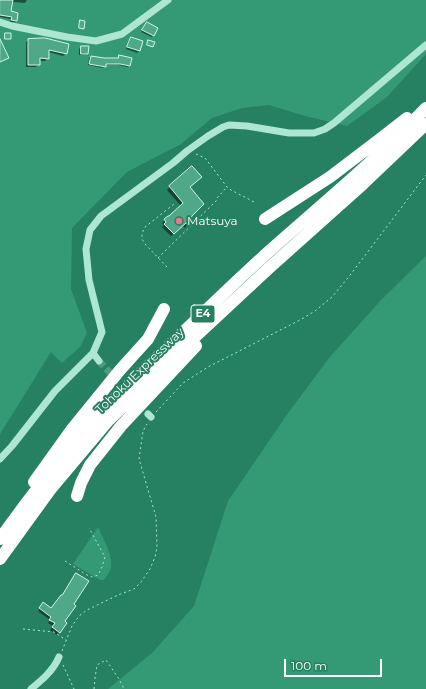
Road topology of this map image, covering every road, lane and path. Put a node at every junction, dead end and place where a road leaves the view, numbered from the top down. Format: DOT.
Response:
graph roads {
  1 [pos="168,0"];
  2 [pos="0,22"];
  3 [pos="426,45"];
  4 [pos="426,102"];
  5 [pos="426,108"];
  6 [pos="426,124"];
  7 [pos="188,151"];
  8 [pos="426,175"];
  9 [pos="226,187"];
  10 [pos="256,203"];
  11 [pos="174,204"];
  12 [pos="264,219"];
  13 [pos="158,258"];
  14 [pos="167,267"];
  15 [pos="269,268"];
  16 [pos="164,309"];
  17 [pos="93,353"];
  18 [pos="99,361"];
  19 [pos="0,460"];
  20 [pos="77,496"];
  21 [pos="89,528"];
  22 [pos="0,535"];
  23 [pos="0,539"];
  24 [pos="0,559"];
  25 [pos="65,561"];
  26 [pos="23,629"];
  27 [pos="66,640"];
  28 [pos="59,658"];
  29 [pos="31,689"];
  30 [pos="74,689"];
  31 [pos="94,689"];
  32 [pos="124,689"];
  1 -- 2 [label="street"];
  3 -- 7 [label="street"];
  4 -- 12 [label="highway"];
  5 -- 23 [label="highway, Tohoku Expressway / E4"];
  6 -- 15 [label="highway, Tohoku Expressway / E4"];
  7 -- 9 [label="path"];
  7 -- 17 [label="street"];
  8 -- 27 [label="path"];
  9 -- 10 [label="path"];
  9 -- 13 [label="path"];
  11 -- 13 [label="path"];
  13 -- 14 [label="path"];
  15 -- 20 [label="highway"];
  15 -- 24 [label="highway, Tohoku Expressway / E4"];
  16 -- 22 [label="highway"];
  17 -- 18 [label="street"];
  17 -- 19 [label="street"];
  21 -- 25 [label="path"];
  26 -- 27 [label="path"];
  27 -- 28 [label="path"];
  28 -- 29 [label="street"];
  28 -- 30 [label="path"];
  31 -- 32 [label="path"];
}
